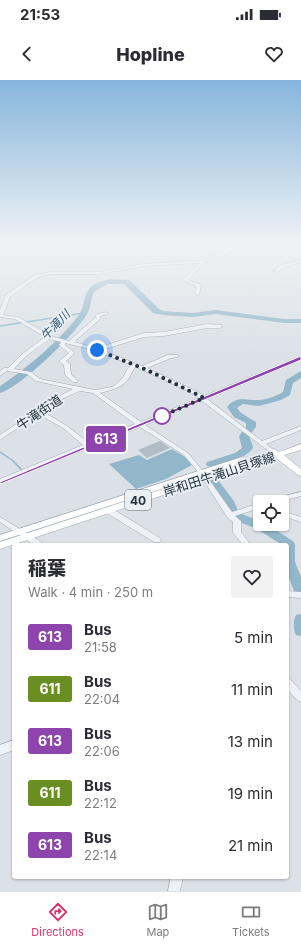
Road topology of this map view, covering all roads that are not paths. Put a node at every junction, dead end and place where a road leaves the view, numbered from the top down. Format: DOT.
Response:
graph roads {
  1 [pos="34,279"];
  2 [pos="186,279"];
  3 [pos="197,294"];
  4 [pos="105,313"];
  5 [pos="0,316"];
  6 [pos="220,326"];
  7 [pos="48,337"];
  8 [pos="66,343"];
  9 [pos="97,350"];
  10 [pos="176,356"];
  11 [pos="301,358"];
  12 [pos="136,365"];
  13 [pos="142,368"];
  14 [pos="10,369"];
  15 [pos="0,374"];
  16 [pos="75,380"];
  17 [pos="80,389"];
  18 [pos="95,392"];
  19 [pos="204,398"];
  20 [pos="39,412"];
  21 [pos="141,425"];
  22 [pos="301,428"];
  23 [pos="0,438"];
  24 [pos="301,442"];
  25 [pos="262,443"];
  26 [pos="88,446"];
  27 [pos="301,447"];
  28 [pos="275,453"];
  29 [pos="301,474"];
  30 [pos="203,475"];
  31 [pos="0,482"];
  32 [pos="301,494"];
  33 [pos="289,497"];
  34 [pos="253,507"];
  35 [pos="108,510"];
  36 [pos="230,515"];
  37 [pos="289,516"];
  38 [pos="0,519"];
  39 [pos="301,520"];
  40 [pos="23,534"];
  41 [pos="0,538"];
  42 [pos="157,540"];
  43 [pos="37,543"];
  44 [pos="245,543"];
  45 [pos="0,546"];
  46 [pos="289,594"];
  47 [pos="301,595"];
  48 [pos="289,684"];
  49 [pos="301,698"];
  50 [pos="12,746"];
  51 [pos="0,750"];
  52 [pos="177,879"];
  53 [pos="174,891"];
  1 -- 5 [label="street"];
  2 -- 3 [label="street"];
  4 -- 8 [label="street"];
  5 -- 7 [label="street"];
  6 -- 9 [label="street"];
  7 -- 8 [label="street"];
  7 -- 14 [label="street"];
  8 -- 9 [label="street"];
  8 -- 16 [label="street"];
  9 -- 12 [label="street"];
  10 -- 13 [label="street"];
  11 -- 19 [label="street"];
  12 -- 13 [label="street"];
  12 -- 18 [label="street"];
  13 -- 19 [label="street"];
  14 -- 15 [label="street"];
  14 -- 17 [label="street"];
  17 -- 18 [label="street"];
  17 -- 20 [label="street, 牛滝街道"];
  18 -- 21 [label="street"];
  19 -- 21 [label="street"];
  19 -- 25 [label="street"];
  20 -- 23 [label="street, 牛滝街道"];
  20 -- 26 [label="street"];
  21 -- 26 [label="street"];
  21 -- 30 [label="street"];
  22 -- 25 [label="street"];
  24 -- 28 [label="main road, 岸和田牛滝山貝塚線 / 40"];
  25 -- 28 [label="street"];
  26 -- 31 [label="street"];
  27 -- 28 [label="main road, 岸和田牛滝山貝塚線 / 40"];
  28 -- 29 [label="main road"];
  28 -- 30 [label="main road, 岸和田牛滝山貝塚線 / 40"];
  30 -- 35 [label="main road, 岸和田牛滝山貝塚線 / 40"];
  30 -- 36 [label="street"];
  30 -- 40 [label="main road, 岸和田牛滝山貝塚線 / 40"];
  32 -- 33 [label="street"];
  34 -- 36 [label="street"];
  35 -- 40 [label="main road, 岸和田牛滝山貝塚線 / 40"];
  35 -- 42 [label="street"];
  36 -- 44 [label="street"];
  37 -- 39 [label="street"];
  38 -- 40 [label="street"];
  40 -- 41 [label="main road, 岸和田牛滝山貝塚線 / 40"];
  40 -- 43 [label="street"];
  40 -- 45 [label="main road, 岸和田牛滝山貝塚線 / 40"];
  46 -- 47 [label="street"];
  48 -- 49 [label="street"];
  50 -- 51 [label="street"];
  52 -- 53 [label="street"];
}
